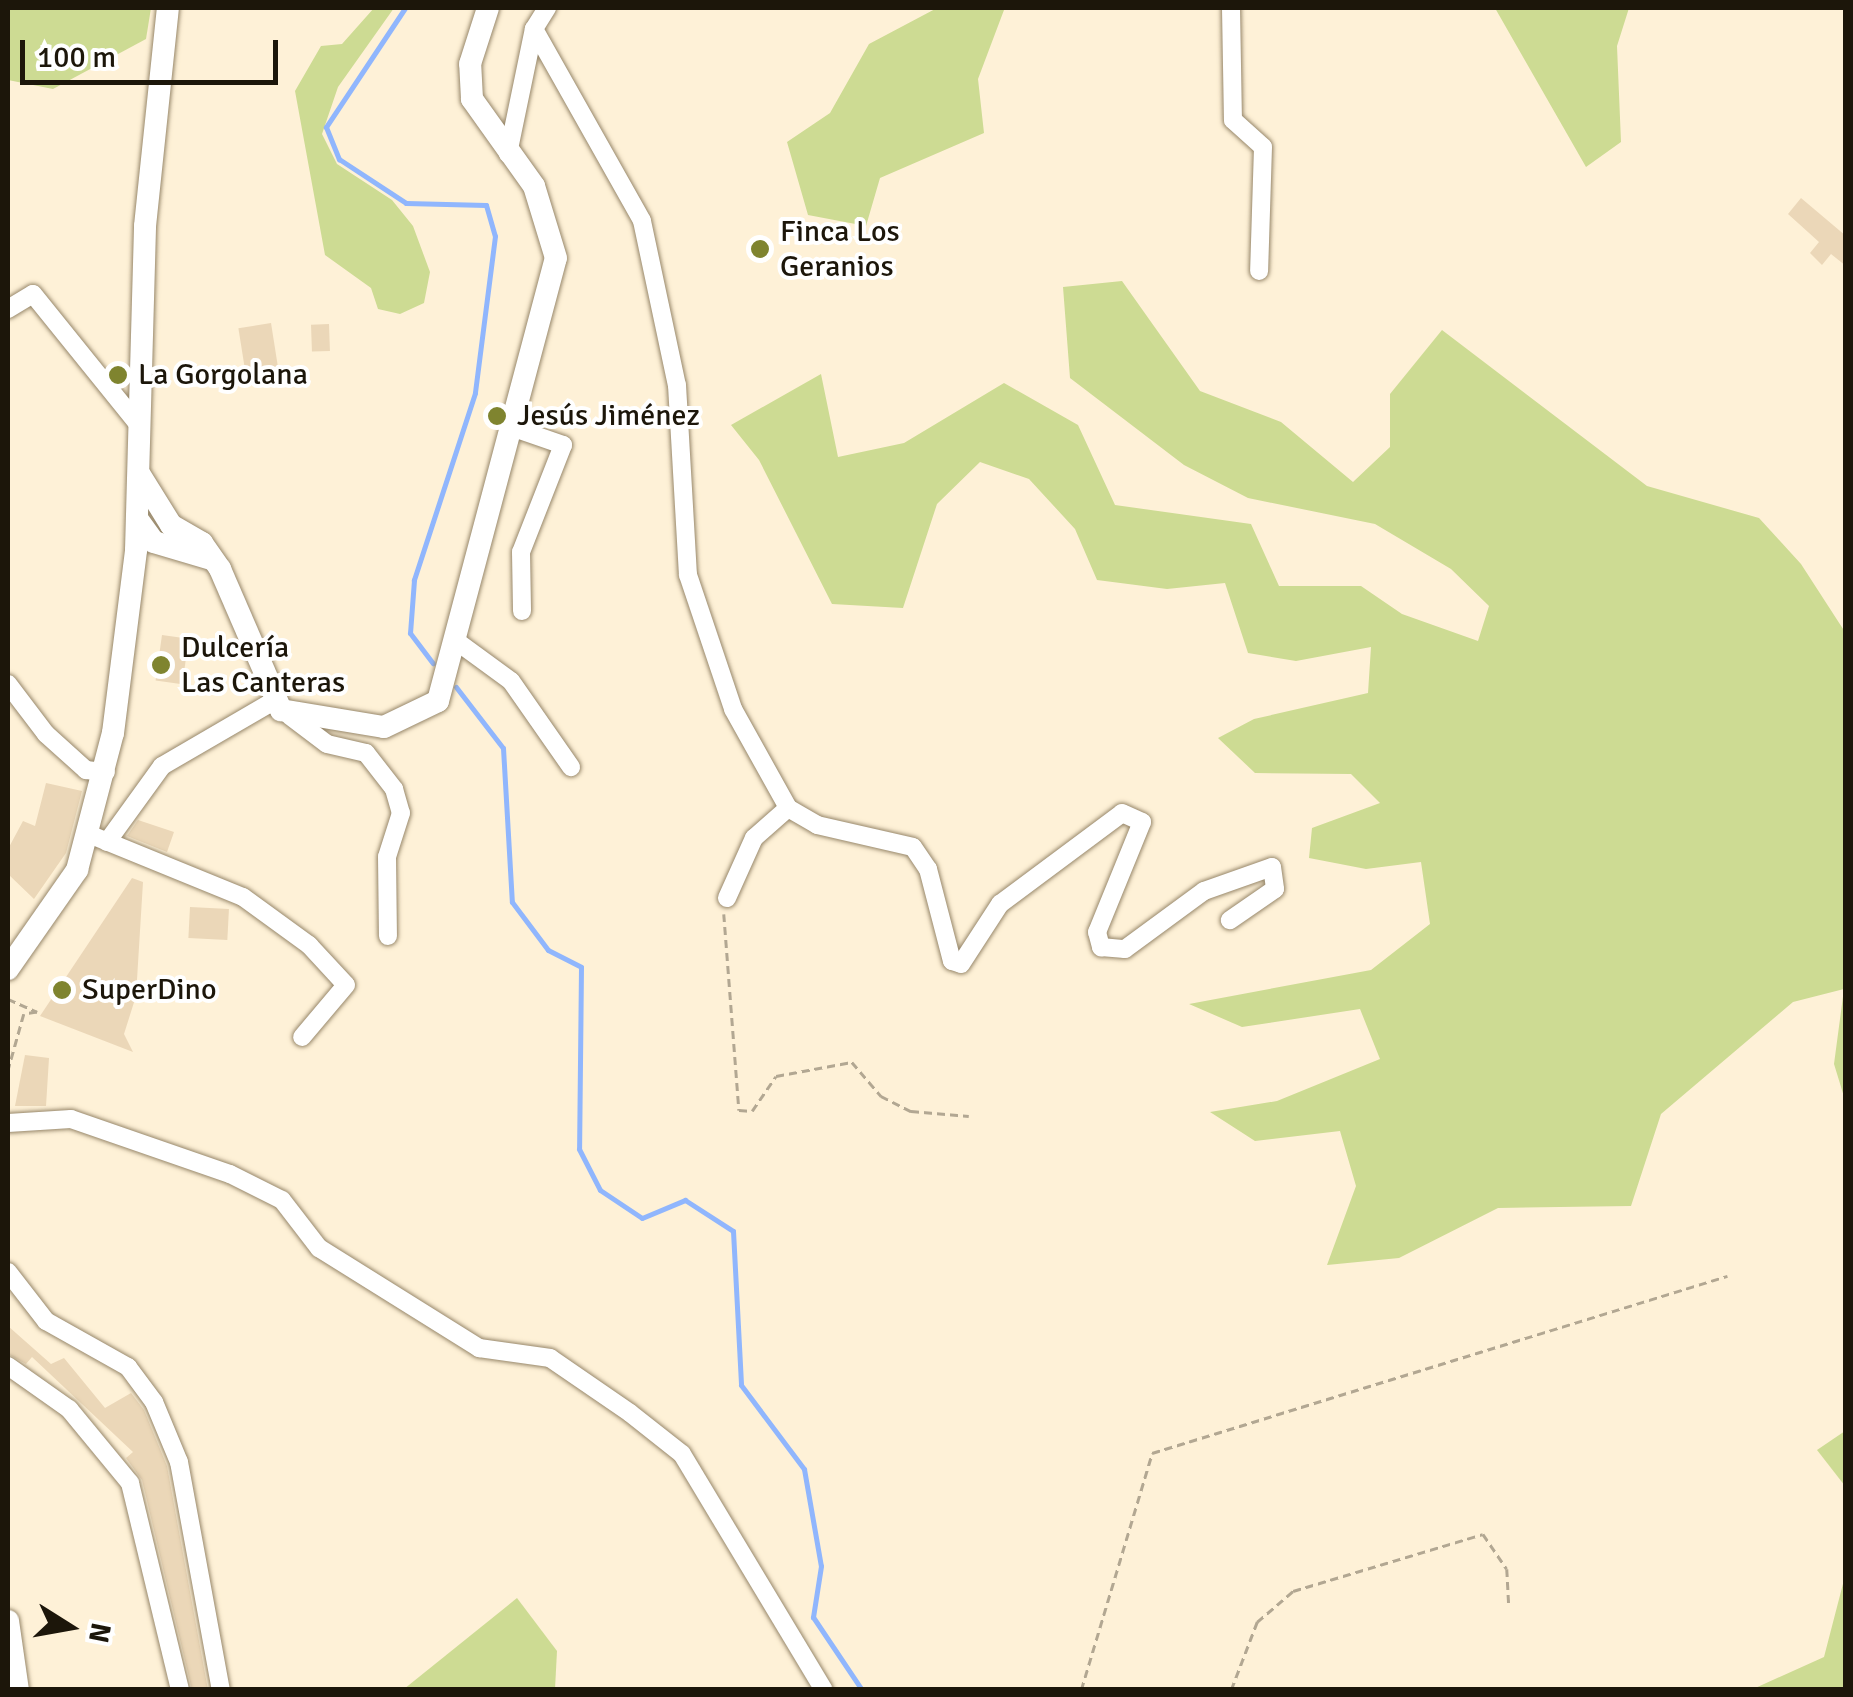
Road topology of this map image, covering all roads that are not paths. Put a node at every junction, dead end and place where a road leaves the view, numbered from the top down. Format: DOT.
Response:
graph roads {
  1 [pos="168,8"];
  2 [pos="488,8"];
  3 [pos="546,8"];
  4 [pos="1231,8"];
  5 [pos="534,29"];
  6 [pos="508,154"];
  7 [pos="1259,271"];
  8 [pos="8,308"];
  9 [pos="141,428"];
  10 [pos="514,428"];
  11 [pos="140,475"];
  12 [pos="141,535"];
  13 [pos="170,537"];
  14 [pos="134,578"];
  15 [pos="522,611"];
  16 [pos="459,643"];
  17 [pos="8,684"];
  18 [pos="281,709"];
  19 [pos="571,767"];
  20 [pos="106,772"];
  21 [pos="788,808"];
  22 [pos="99,838"];
  23 [pos="728,898"];
  24 [pos="1230,920"];
  25 [pos="388,936"];
  26 [pos="8,968"];
  27 [pos="302,1037"];
  28 [pos="8,1122"];
  29 [pos="8,1272"];
  30 [pos="8,1366"];
  31 [pos="8,1621"];
  32 [pos="18,1690"];
  33 [pos="180,1690"];
  34 [pos="221,1690"];
  35 [pos="824,1690"];
  1 -- 9 [label="main road"];
  2 -- 6 [label="main road"];
  3 -- 5 [label="street"];
  4 -- 7 [label="street"];
  5 -- 6 [label="street"];
  5 -- 21 [label="street"];
  6 -- 10 [label="main road"];
  8 -- 9 [label="street"];
  9 -- 11 [label="main road"];
  10 -- 15 [label="street"];
  10 -- 16 [label="main road"];
  11 -- 12 [label="main road"];
  11 -- 13 [label="main road"];
  12 -- 13 [label="main road"];
  12 -- 14 [label="main road"];
  13 -- 14 [label="main road"];
  13 -- 18 [label="main road"];
  14 -- 20 [label="main road"];
  16 -- 18 [label="main road"];
  16 -- 19 [label="street"];
  17 -- 20 [label="street"];
  18 -- 22 [label="street"];
  18 -- 25 [label="street"];
  20 -- 22 [label="main road"];
  21 -- 23 [label="street"];
  21 -- 24 [label="street"];
  22 -- 26 [label="main road"];
  22 -- 27 [label="street"];
  28 -- 35 [label="street"];
  29 -- 34 [label="street"];
  30 -- 33 [label="street"];
  31 -- 32 [label="main road"];
}
